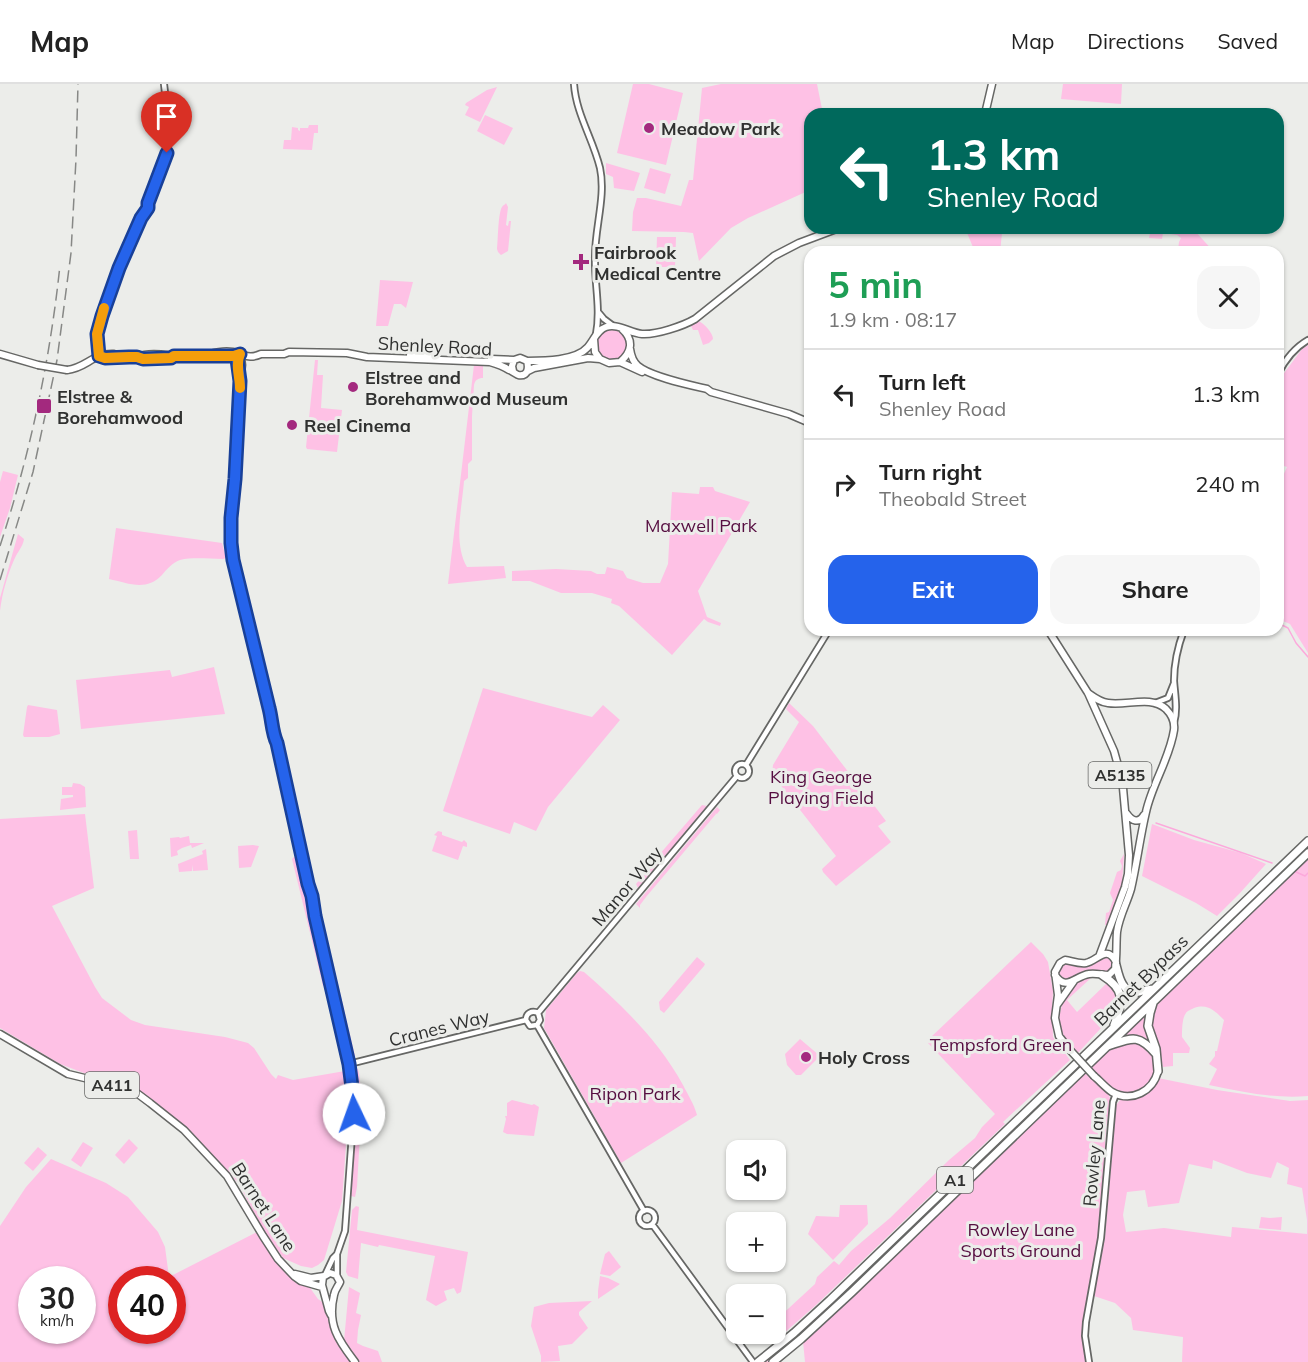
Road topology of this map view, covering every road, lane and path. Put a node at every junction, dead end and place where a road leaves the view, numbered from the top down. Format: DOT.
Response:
graph roads {
  1 [pos="165,84"];
  2 [pos="574,84"];
  3 [pos="992,84"];
  4 [pos="986,108"];
  5 [pos="823,234"];
  6 [pos="599,313"];
  7 [pos="613,326"];
  8 [pos="621,328"];
  9 [pos="642,334"];
  10 [pos="595,337"];
  11 [pos="1308,340"];
  12 [pos="630,347"];
  13 [pos="0,354"];
  14 [pos="240,354"];
  15 [pos="354,354"];
  16 [pos="99,356"];
  17 [pos="600,359"];
  18 [pos="514,360"];
  19 [pos="527,361"];
  20 [pos="620,362"];
  21 [pos="1284,364"];
  22 [pos="513,371"];
  23 [pos="528,371"];
  24 [pos="709,391"];
  25 [pos="804,420"];
  26 [pos="825,636"];
  27 [pos="1052,636"];
  28 [pos="1182,636"];
  29 [pos="1174,683"];
  30 [pos="1088,693"];
  31 [pos="1155,703"];
  32 [pos="1110,704"];
  33 [pos="1174,723"];
  34 [pos="1103,726"];
  35 [pos="746,765"];
  36 [pos="736,776"];
  37 [pos="1125,811"];
  38 [pos="1146,812"];
  39 [pos="1308,840"];
  40 [pos="1308,853"];
  41 [pos="1100,954"];
  42 [pos="1116,964"];
  43 [pos="1055,975"];
  44 [pos="1102,975"];
  45 [pos="1075,980"];
  46 [pos="1154,989"];
  47 [pos="1154,1001"];
  48 [pos="1056,1005"];
  49 [pos="538,1013"];
  50 [pos="526,1020"];
  51 [pos="537,1025"];
  52 [pos="1113,1027"];
  53 [pos="0,1034"];
  54 [pos="1105,1048"];
  55 [pos="1156,1054"];
  56 [pos="349,1064"];
  57 [pos="1158,1071"];
  58 [pos="1116,1094"];
  59 [pos="644,1211"];
  60 [pos="652,1224"];
  61 [pos="337,1254"];
  62 [pos="290,1271"];
  63 [pos="325,1275"];
  64 [pos="337,1276"];
  65 [pos="323,1288"];
  66 [pos="335,1290"];
  67 [pos="331,1315"];
  68 [pos="355,1362"];
  69 [pos="753,1362"];
  70 [pos="758,1362"];
  71 [pos="773,1362"];
  72 [pos="1089,1362"];
  1 -- 16 [label="street"];
  2 -- 6 [label="street"];
  3 -- 4 [label="main road"];
  5 -- 9 [label="main road"];
  6 -- 7 [label="street"];
  6 -- 10 [label="street"];
  7 -- 8 [label="main road"];
  7 -- 10 [label="main road"];
  8 -- 9 [label="main road"];
  8 -- 12 [label="main road"];
  9 -- 12 [label="main road"];
  10 -- 17 [label="main road"];
  10 -- 19 [label="main road"];
  11 -- 21 [label="street"];
  12 -- 20 [label="main road"];
  12 -- 24 [label="main road"];
  13 -- 16 [label="main road, bridge"];
  14 -- 15 [label="main road, Shenley Road"];
  14 -- 16 [label="main road, Shenley Road"];
  14 -- 56 [label="street"];
  15 -- 18 [label="main road, Shenley Road"];
  15 -- 22 [label="main road, Shenley Road"];
  17 -- 20 [label="main road"];
  17 -- 23 [label="main road"];
  18 -- 19 [label="main road"];
  18 -- 22 [label="main road"];
  19 -- 23 [label="main road"];
  20 -- 24 [label="main road"];
  22 -- 23 [label="main road"];
  24 -- 25 [label="main road"];
  26 -- 35 [label="street"];
  27 -- 30 [label="main road, A5135"];
  28 -- 29 [label="street"];
  29 -- 31 [label="street"];
  29 -- 33 [label="street"];
  30 -- 32 [label="main road"];
  30 -- 34 [label="main road, A5135"];
  31 -- 32 [label="main road"];
  31 -- 33 [label="main road"];
  32 -- 34 [label="main road"];
  33 -- 38 [label="main road, A5135"];
  34 -- 37 [label="main road, A5135"];
  35 -- 36 [label="street"];
  35 -- 36 [label="street"];
  36 -- 49 [label="street, Manor Way"];
  37 -- 38 [label="main road, A5135"];
  37 -- 41 [label="main road, A5135"];
  38 -- 42 [label="main road, A5135"];
  39 -- 46 [label="highway, Barnet Bypass / A1"];
  40 -- 47 [label="highway, Barnet Bypass / A1"];
  41 -- 42 [label="main road"];
  41 -- 43 [label="main road"];
  42 -- 44 [label="main road"];
  42 -- 46 [label="highway"];
  43 -- 45 [label="main road"];
  43 -- 48 [label="main road, Rowley Lane"];
  44 -- 45 [label="main road"];
  44 -- 52 [label="highway"];
  45 -- 48 [label="main road"];
  46 -- 52 [label="highway, Barnet Bypass / A1"];
  47 -- 54 [label="highway, Barnet Bypass / A1"];
  47 -- 55 [label="highway"];
  48 -- 58 [label="main road, Rowley Lane, bridge"];
  49 -- 50 [label="street"];
  49 -- 51 [label="street"];
  50 -- 51 [label="street"];
  50 -- 56 [label="street, Cranes Way"];
  51 -- 59 [label="street"];
  52 -- 70 [label="highway, Barnet Bypass / A1"];
  53 -- 62 [label="main road, Barnet Lane / A411"];
  54 -- 55 [label="highway"];
  54 -- 71 [label="highway, Barnet Bypass / A1"];
  55 -- 57 [label="highway"];
  56 -- 61 [label="street"];
  57 -- 58 [label="main road"];
  58 -- 72 [label="street, Rowley Lane"];
  59 -- 60 [label="street"];
  59 -- 60 [label="street"];
  60 -- 69 [label="street"];
  61 -- 63 [label="street"];
  61 -- 64 [label="street"];
  62 -- 63 [label="main road, Barnet Lane"];
  62 -- 65 [label="main road, Barnet Lane / A411"];
  63 -- 64 [label="main road, Barnet Lane"];
  63 -- 65 [label="main road"];
  64 -- 66 [label="main road"];
  65 -- 66 [label="main road, Barnet Lane / A411"];
  65 -- 67 [label="main road"];
  66 -- 67 [label="main road"];
  67 -- 68 [label="main road"];
}
